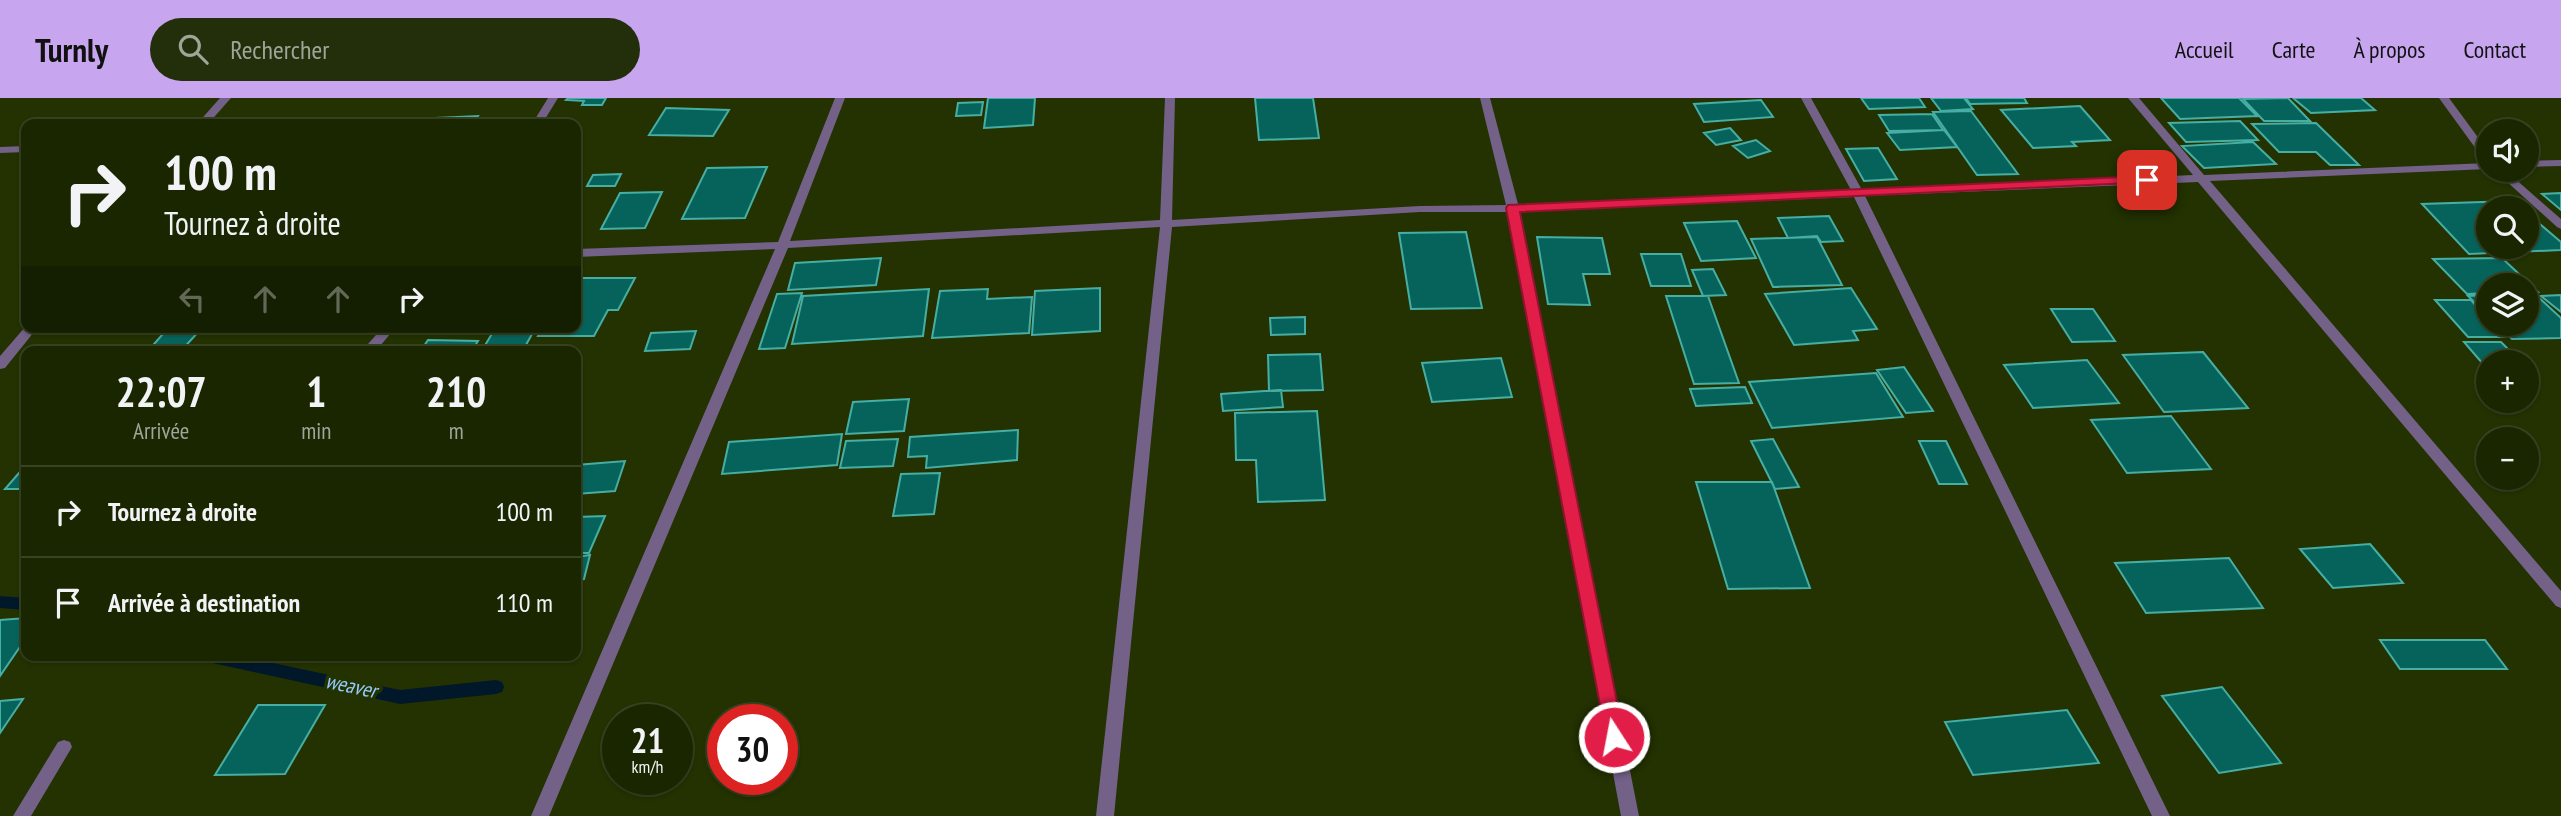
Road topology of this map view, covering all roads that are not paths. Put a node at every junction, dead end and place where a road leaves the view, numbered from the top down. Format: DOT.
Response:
graph roads {
  1 [pos="226,98"];
  2 [pos="553,98"];
  3 [pos="839,98"];
  4 [pos="1170,98"];
  5 [pos="1485,98"];
  6 [pos="1806,98"];
  7 [pos="2133,98"];
  8 [pos="2444,98"];
  9 [pos="207,119"];
  10 [pos="540,119"];
  11 [pos="2476,142"];
  12 [pos="21,149"];
  13 [pos="0,150"];
  14 [pos="2561,163"];
  15 [pos="2539,164"];
  16 [pos="2476,166"];
  17 [pos="2199,177"];
  18 [pos="2513,182"];
  19 [pos="1857,191"];
  20 [pos="1513,208"];
  21 [pos="1166,224"];
  22 [pos="2561,225"];
  23 [pos="783,245"];
  24 [pos="581,253"];
  25 [pos="27,333"];
  26 [pos="384,333"];
  27 [pos="373,346"];
  28 [pos="0,365"];
  29 [pos="2561,601"];
  30 [pos="64,747"];
  31 [pos="22,816"];
  32 [pos="540,816"];
  33 [pos="1105,816"];
  34 [pos="1629,816"];
  35 [pos="2161,816"];
  1 -- 9 [label="street"];
  2 -- 10 [label="street"];
  3 -- 23 [label="street"];
  4 -- 21 [label="street"];
  5 -- 20 [label="street"];
  6 -- 19 [label="street"];
  7 -- 17 [label="street"];
  8 -- 11 [label="street"];
  12 -- 13 [label="street"];
  14 -- 15 [label="street"];
  16 -- 17 [label="street"];
  17 -- 19 [label="street"];
  17 -- 29 [label="street"];
  18 -- 22 [label="street"];
  19 -- 20 [label="street"];
  19 -- 35 [label="street"];
  20 -- 21 [label="street"];
  20 -- 34 [label="street"];
  21 -- 23 [label="street"];
  21 -- 33 [label="street"];
  23 -- 24 [label="street"];
  23 -- 32 [label="street"];
  25 -- 28 [label="street"];
  26 -- 27 [label="street"];
  30 -- 31 [label="street"];
}
